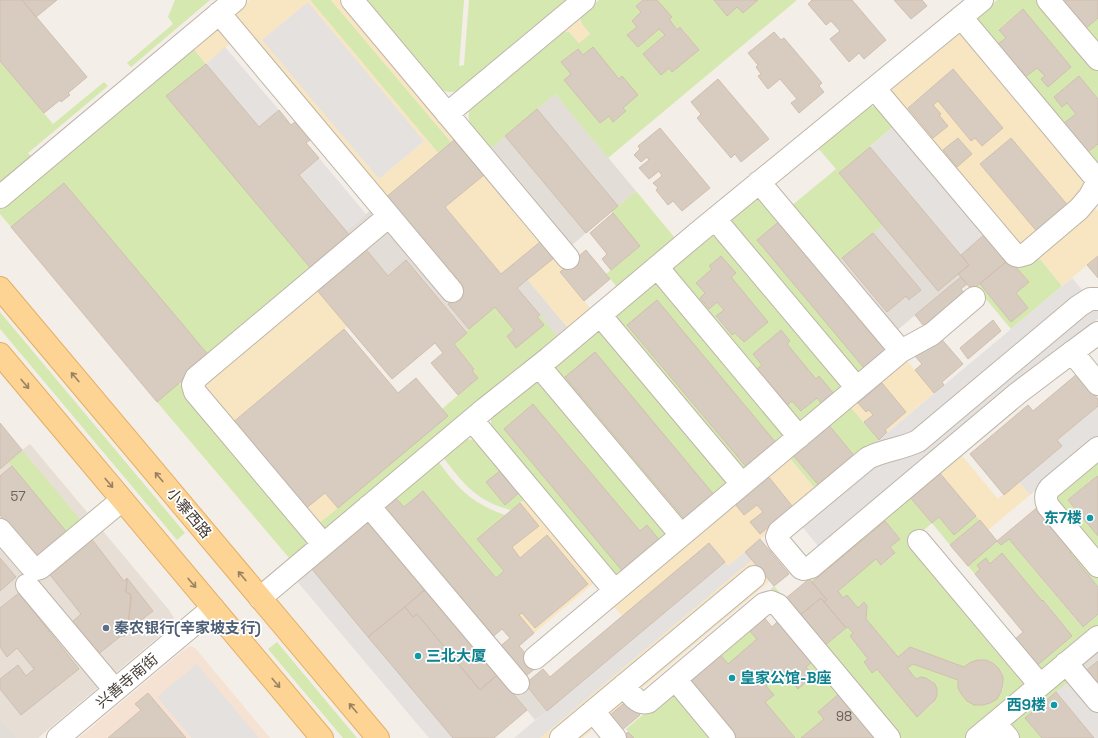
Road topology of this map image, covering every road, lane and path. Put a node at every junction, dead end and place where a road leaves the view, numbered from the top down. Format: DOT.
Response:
graph roads {
  1 [pos="352,0"];
  2 [pos="584,0"];
  3 [pos="982,0"];
  4 [pos="1048,0"];
  5 [pos="227,7"];
  6 [pos="961,17"];
  7 [pos="1098,59"];
  8 [pos="875,89"];
  9 [pos="448,114"];
  10 [pos="1098,181"];
  11 [pos="760,182"];
  12 [pos="0,197"];
  13 [pos="389,216"];
  14 [pos="715,219"];
  15 [pos="568,258"];
  16 [pos="657,267"];
  17 [pos="0,288"];
  18 [pos="452,292"];
  19 [pos="974,298"];
  20 [pos="1098,299"];
  21 [pos="600,315"];
  22 [pos="1098,333"];
  23 [pos="901,351"];
  24 [pos="1072,352"];
  25 [pos="0,354"];
  26 [pos="539,366"];
  27 [pos="1098,384"];
  28 [pos="857,388"];
  29 [pos="472,420"];
  30 [pos="799,437"];
  31 [pos="1098,448"];
  32 [pos="742,484"];
  33 [pos="122,500"];
  34 [pos="369,506"];
  35 [pos="0,530"];
  36 [pos="681,535"];
  37 [pos="919,541"];
  38 [pos="323,544"];
  39 [pos="1098,566"];
  40 [pos="754,577"];
  41 [pos="28,585"];
  42 [pos="615,591"];
  43 [pos="260,598"];
  44 [pos="213,608"];
  45 [pos="1098,637"];
  46 [pos="535,658"];
  47 [pos="1066,663"];
  48 [pos="675,679"];
  49 [pos="518,683"];
  50 [pos="624,685"];
  51 [pos="1040,685"];
  52 [pos="115,690"];
  53 [pos="1098,701"];
  54 [pos="593,711"];
  55 [pos="1002,730"];
  56 [pos="58,738"];
  57 [pos="322,738"];
  58 [pos="378,738"];
  59 [pos="561,738"];
  60 [pos="615,738"];
  61 [pos="724,738"];
  62 [pos="889,738"];
  63 [pos="977,738"];
  1 -- 9 [label="street"];
  2 -- 9 [label="street"];
  3 -- 6 [label="street"];
  4 -- 7 [label="street"];
  5 -- 12 [label="street"];
  5 -- 13 [label="street"];
  6 -- 8 [label="street"];
  6 -- 10 [label="street"];
  8 -- 10 [label="street"];
  8 -- 11 [label="street"];
  9 -- 15 [label="street"];
  11 -- 14 [label="street"];
  11 -- 23 [label="street"];
  13 -- 18 [label="street"];
  13 -- 38 [label="street"];
  14 -- 16 [label="street"];
  14 -- 28 [label="street"];
  16 -- 21 [label="street"];
  16 -- 30 [label="street"];
  43 -- 17 [label="main road, 小寨西路, one-way"];
  19 -- 23 [label="street"];
  20 -- 24 [label="street"];
  21 -- 26 [label="street"];
  21 -- 32 [label="street"];
  22 -- 24 [label="street"];
  23 -- 28 [label="street"];
  24 -- 27 [label="street"];
  25 -- 33 [label="main road, one-way"];
  26 -- 29 [label="street"];
  26 -- 36 [label="street"];
  28 -- 30 [label="street"];
  29 -- 34 [label="street"];
  29 -- 42 [label="street"];
  30 -- 32 [label="street"];
  31 -- 39 [label="street"];
  32 -- 36 [label="street"];
  33 -- 35 [label="street"];
  33 -- 44 [label="main road, one-way"];
  34 -- 38 [label="street"];
  34 -- 49 [label="street"];
  36 -- 42 [label="street"];
  37 -- 51 [label="street"];
  38 -- 43 [label="street"];
  40 -- 50 [label="street"];
  41 -- 52 [label="street"];
  42 -- 46 [label="street"];
  58 -- 43 [label="main road, 小寨西路, one-way"];
  44 -- 52 [label="street, 兴善寺南街"];
  44 -- 57 [label="main road, one-way"];
  45 -- 47 [label="street"];
  47 -- 51 [label="street"];
  47 -- 53 [label="street"];
  48 -- 50 [label="street"];
  48 -- 61 [label="street"];
  48 -- 62 [label="street"];
  50 -- 54 [label="street"];
  51 -- 55 [label="street"];
  52 -- 56 [label="street, 兴善寺南街"];
  54 -- 59 [label="street"];
  54 -- 60 [label="street"];
  55 -- 63 [label="street"];
}
